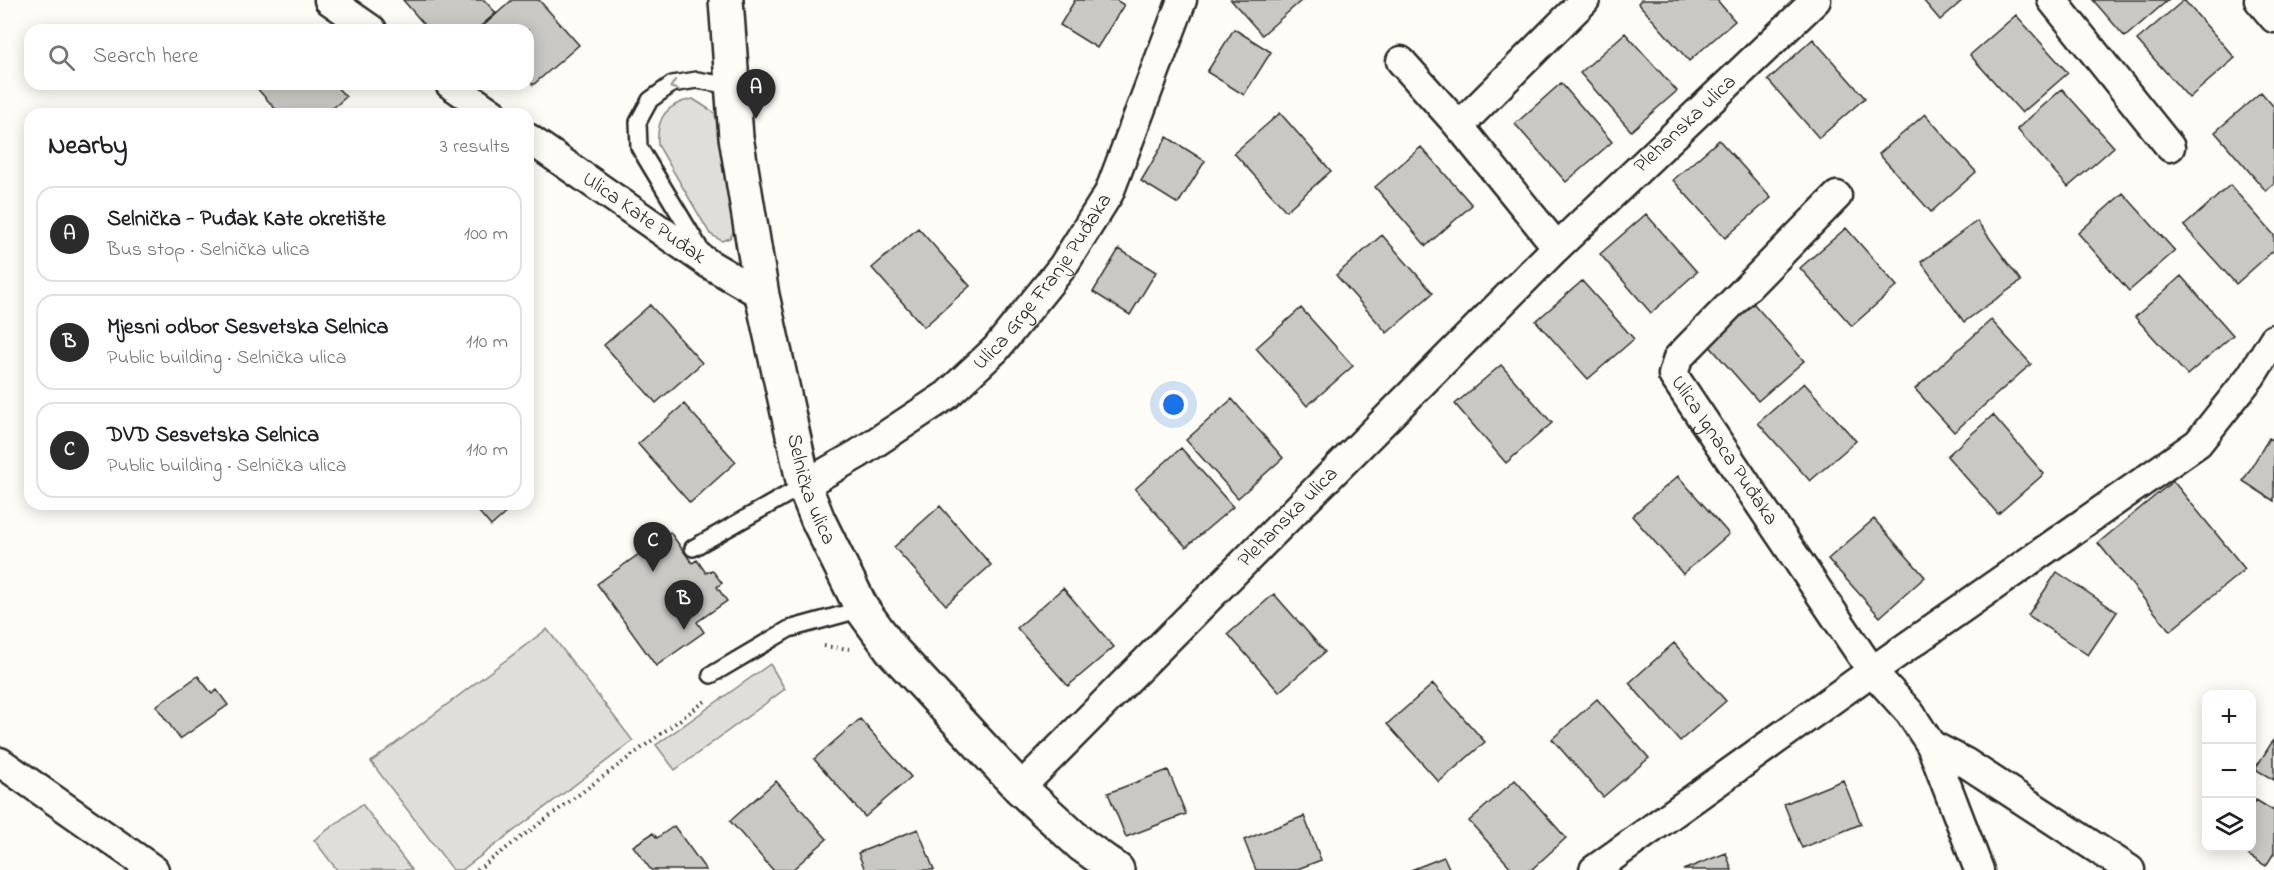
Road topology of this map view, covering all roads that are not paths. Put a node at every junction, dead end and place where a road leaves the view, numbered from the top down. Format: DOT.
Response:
graph roads {
  1 [pos="329,0"];
  2 [pos="726,0"];
  3 [pos="1182,0"];
  4 [pos="1585,0"];
  5 [pos="1816,0"];
  6 [pos="2052,0"];
  7 [pos="2259,0"];
  8 [pos="2274,18"];
  9 [pos="363,24"];
  10 [pos="1401,61"];
  11 [pos="731,86"];
  12 [pos="459,90"];
  13 [pos="484,108"];
  14 [pos="1459,126"];
  15 [pos="534,142"];
  16 [pos="2170,147"];
  17 [pos="1838,196"];
  18 [pos="1557,247"];
  19 [pos="709,264"];
  20 [pos="762,295"];
  21 [pos="2274,339"];
  22 [pos="804,485"];
  23 [pos="693,548"];
  24 [pos="862,609"];
  25 [pos="1872,671"];
  26 [pos="711,675"];
  27 [pos="1931,745"];
  28 [pos="0,762"];
  29 [pos="1020,788"];
  30 [pos="154,870"];
  31 [pos="1117,870"];
  32 [pos="1594,870"];
  33 [pos="1979,870"];
  34 [pos="2130,870"];
  1 -- 9 [label="street"];
  2 -- 11 [label="street, Selnička ulica"];
  3 -- 22 [label="street, Ulica Grge Franje Puđaka"];
  4 -- 14 [label="street"];
  5 -- 18 [label="street, Plehanska ulica"];
  6 -- 16 [label="street"];
  7 -- 8 [label="street"];
  10 -- 14 [label="street"];
  11 -- 19 [label="lane, one-way"];
  11 -- 20 [label="street, Selnička ulica"];
  12 -- 13 [label="street"];
  14 -- 18 [label="street"];
  15 -- 19 [label="street, Ulica Kate Puđak"];
  17 -- 25 [label="street, Ulica Ignaca Puđaka"];
  18 -- 29 [label="street, Plehanska ulica"];
  19 -- 20 [label="street, Ulica Kate Puđak"];
  20 -- 22 [label="street, Selnička ulica"];
  21 -- 25 [label="street"];
  22 -- 23 [label="lane"];
  22 -- 24 [label="street, Selnička ulica"];
  24 -- 26 [label="lane"];
  24 -- 29 [label="street, Selnička ulica"];
  25 -- 27 [label="street"];
  25 -- 32 [label="street"];
  27 -- 33 [label="street"];
  27 -- 34 [label="street"];
  28 -- 30 [label="street"];
  29 -- 31 [label="street, Selnička ulica"];
}
